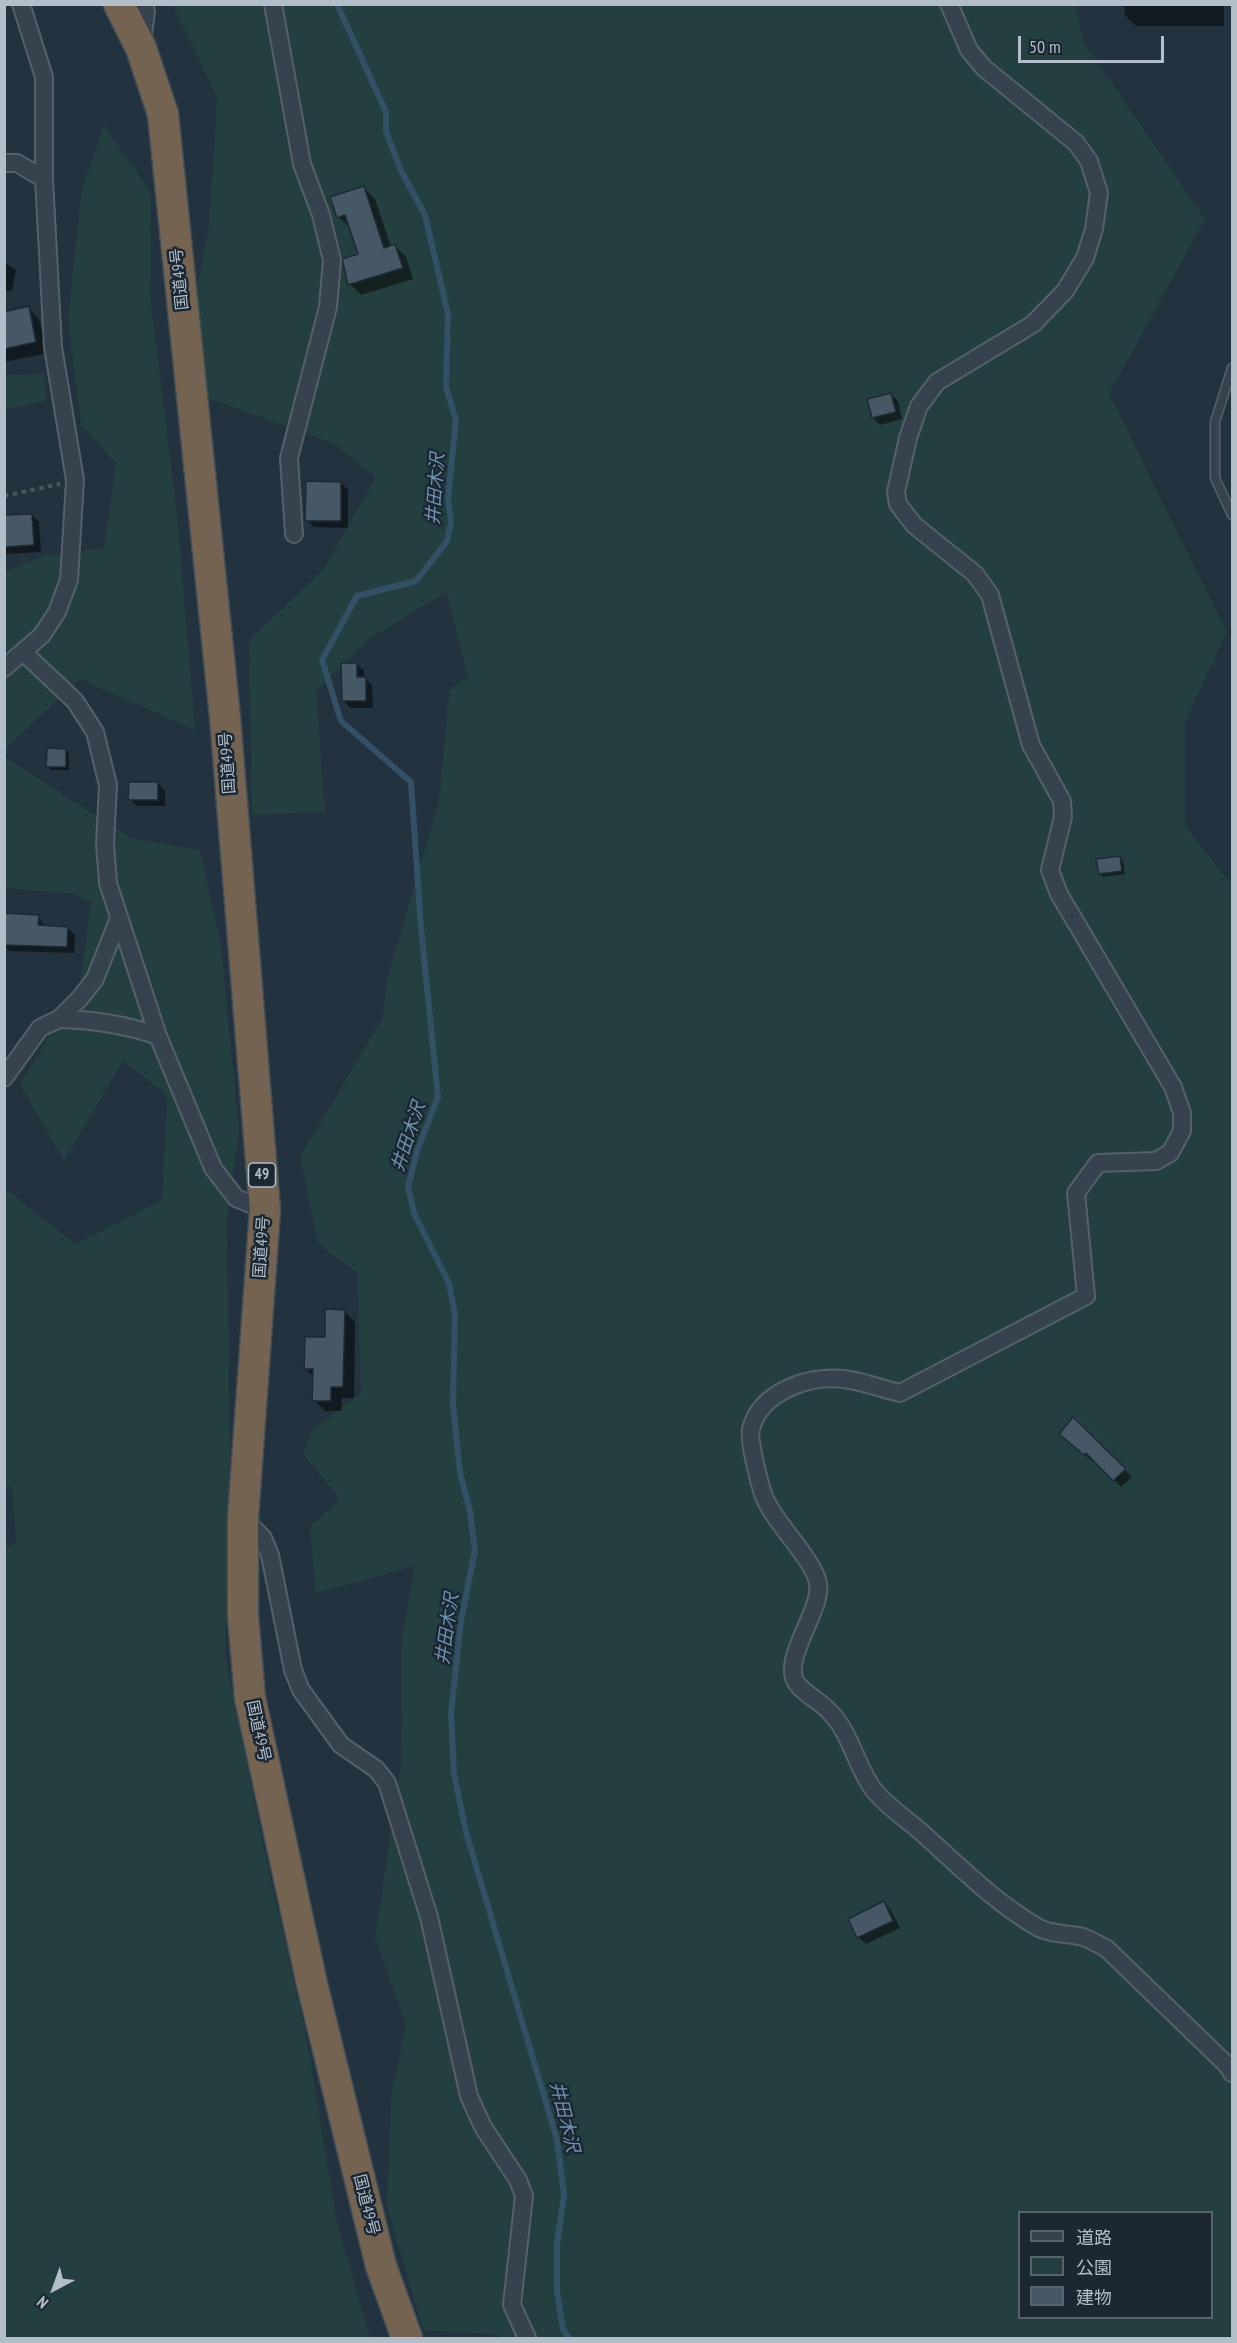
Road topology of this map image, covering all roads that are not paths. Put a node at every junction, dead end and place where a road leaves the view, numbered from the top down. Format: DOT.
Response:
graph roads {
  1 [pos="21,4"];
  2 [pos="119,4"];
  3 [pos="144,4"];
  4 [pos="273,4"];
  5 [pos="949,4"];
  6 [pos="141,48"];
  7 [pos="4,162"];
  8 [pos="44,179"];
  9 [pos="1233,368"];
  10 [pos="1233,515"];
  11 [pos="294,534"];
  12 [pos="24,653"];
  13 [pos="4,668"];
  14 [pos="119,918"];
  15 [pos="59,1019"];
  16 [pos="158,1036"];
  17 [pos="4,1078"];
  18 [pos="265,1210"];
  19 [pos="243,1518"];
  20 [pos="1233,2073"];
  21 [pos="407,2338"];
  22 [pos="527,2338"];
  1 -- 8 [label="street"];
  2 -- 6 [label="highway, 国道49号 / 49"];
  3 -- 6 [label="street"];
  4 -- 11 [label="street"];
  5 -- 20 [label="street"];
  6 -- 18 [label="highway, 国道49号 / 49"];
  7 -- 8 [label="street"];
  8 -- 12 [label="street"];
  9 -- 10 [label="lane"];
  12 -- 13 [label="street"];
  12 -- 14 [label="street"];
  14 -- 15 [label="street"];
  14 -- 16 [label="street"];
  15 -- 16 [label="street"];
  15 -- 17 [label="street"];
  16 -- 18 [label="street"];
  18 -- 19 [label="highway, 国道49号 / 49"];
  19 -- 21 [label="highway, 国道49号 / 49"];
  19 -- 22 [label="street"];
}
